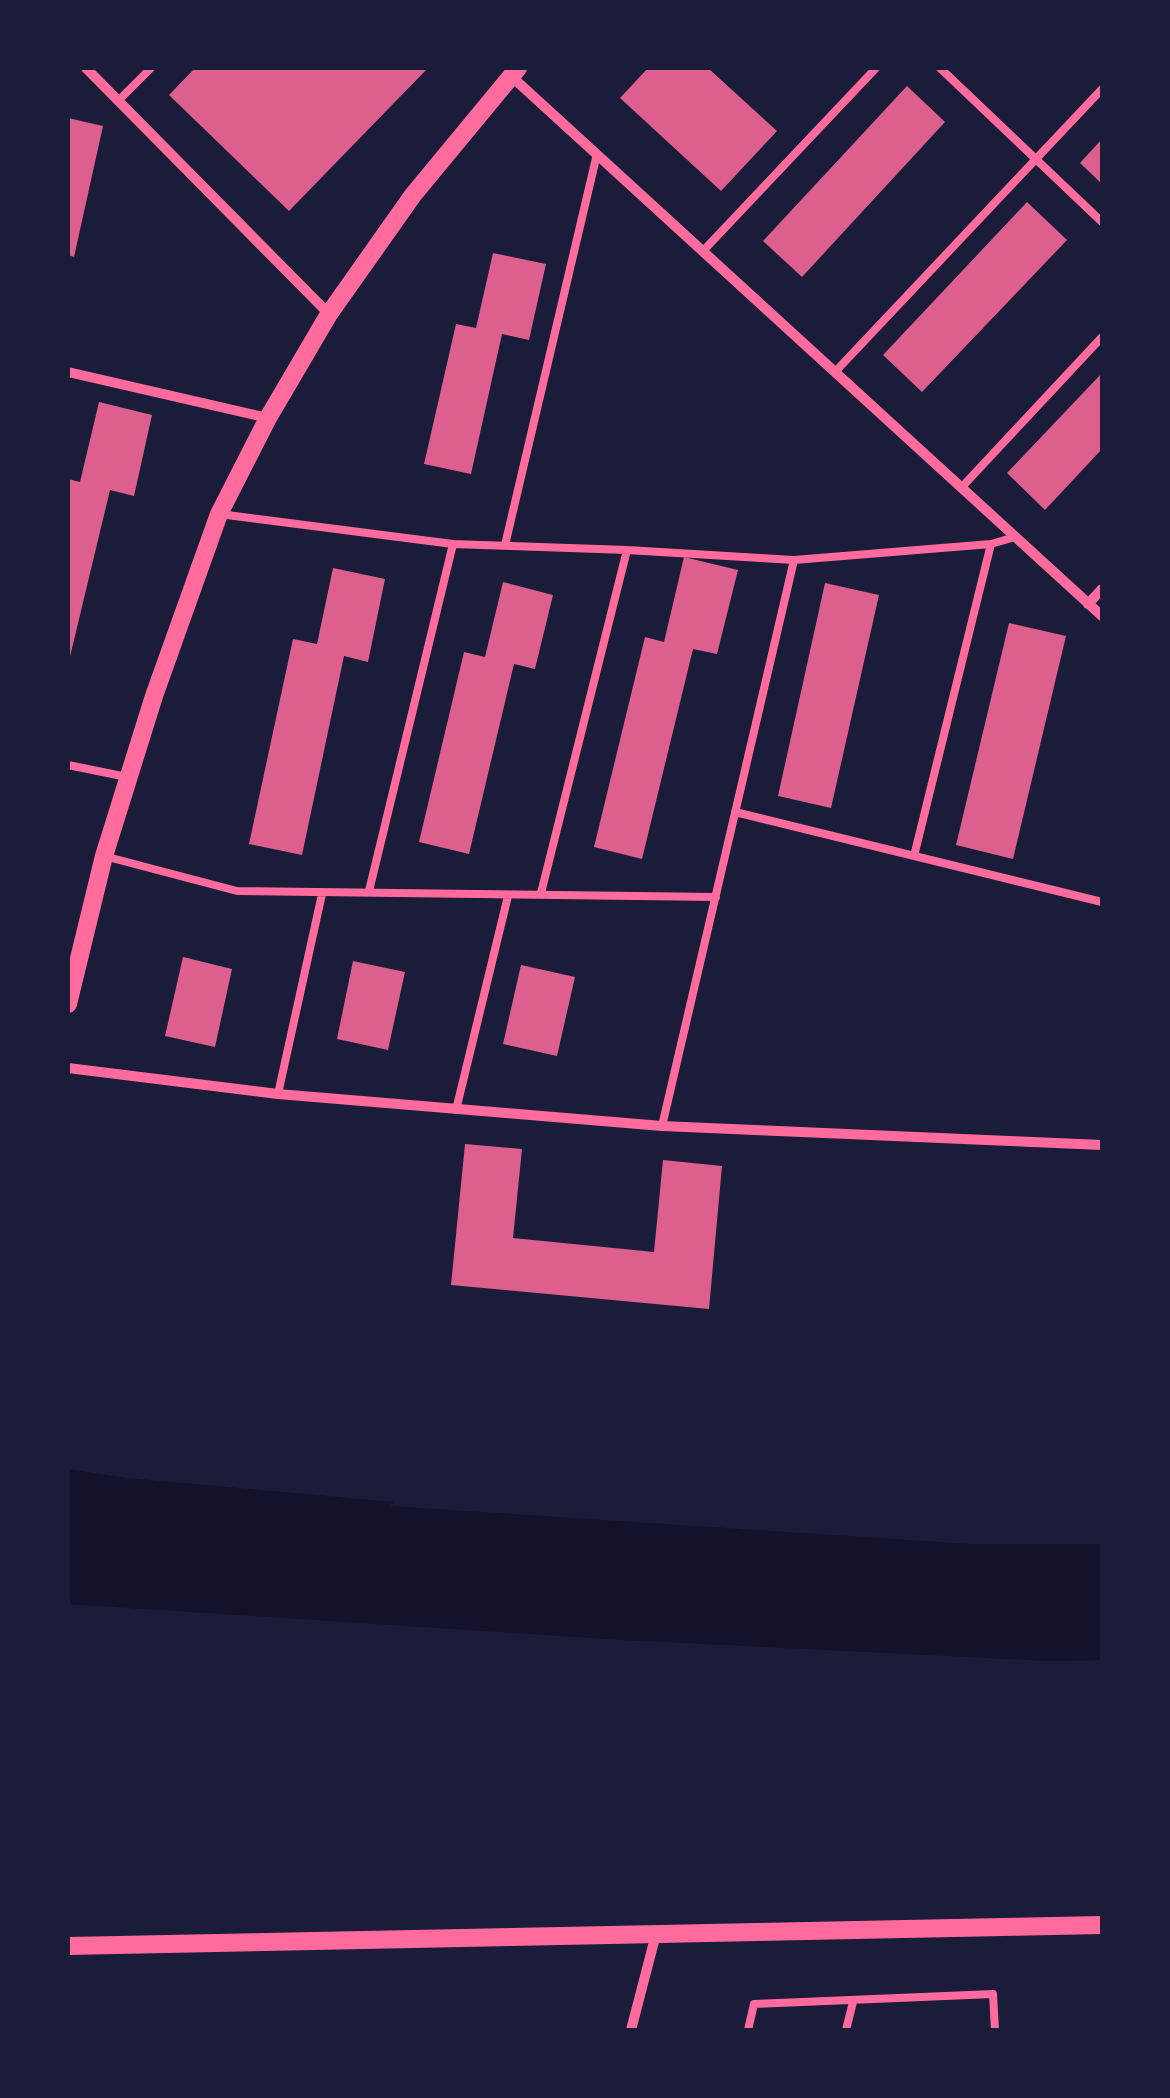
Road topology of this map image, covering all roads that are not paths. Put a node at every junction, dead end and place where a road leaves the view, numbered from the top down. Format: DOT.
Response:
graph roads {
  1 [pos="86,68"];
  2 [pos="151,68"];
  3 [pos="876,68"];
  4 [pos="940,68"];
  5 [pos="514,72"];
  6 [pos="1102,90"];
  7 [pos="118,100"];
  8 [pos="597,154"];
  9 [pos="1037,159"];
  10 [pos="1102,222"];
  11 [pos="703,251"];
  12 [pos="329,314"];
  13 [pos="1102,337"];
  14 [pos="835,372"];
  15 [pos="68,376"];
  16 [pos="268,418"];
  17 [pos="961,488"];
  18 [pos="219,514"];
  19 [pos="1015,537"];
  20 [pos="452,544"];
  21 [pos="992,544"];
  22 [pos="505,546"];
  23 [pos="627,550"];
  24 [pos="794,560"];
  25 [pos="1102,589"];
  26 [pos="1088,604"];
  27 [pos="1102,616"];
  28 [pos="68,765"];
  29 [pos="128,778"];
  30 [pos="735,812"];
  31 [pos="104,856"];
  32 [pos="914,856"];
  33 [pos="369,890"];
  34 [pos="541,892"];
  35 [pos="322,894"];
  36 [pos="508,896"];
  37 [pos="716,897"];
  38 [pos="1102,902"];
  39 [pos="70,980"];
  40 [pos="68,1004"];
  41 [pos="68,1068"];
  42 [pos="278,1094"];
  43 [pos="456,1110"];
  44 [pos="662,1126"];
  45 [pos="1102,1145"];
  46 [pos="1102,1925"];
  47 [pos="656,1934"];
  48 [pos="68,1946"];
  49 [pos="853,2002"];
  50 [pos="631,2030"];
  51 [pos="748,2030"];
  52 [pos="846,2030"];
  53 [pos="995,2030"];
  1 -- 7 [label="street"];
  2 -- 7 [label="lane"];
  3 -- 11 [label="lane"];
  4 -- 9 [label="lane"];
  5 -- 8 [label="street"];
  5 -- 12 [label="street"];
  6 -- 9 [label="lane"];
  7 -- 12 [label="street"];
  8 -- 11 [label="street"];
  8 -- 22 [label="lane"];
  9 -- 10 [label="lane"];
  9 -- 14 [label="lane"];
  11 -- 14 [label="street"];
  12 -- 16 [label="street"];
  13 -- 17 [label="lane"];
  14 -- 17 [label="street"];
  15 -- 16 [label="street"];
  16 -- 18 [label="street"];
  17 -- 19 [label="street"];
  18 -- 20 [label="lane"];
  18 -- 29 [label="street"];
  19 -- 21 [label="lane"];
  19 -- 26 [label="street"];
  20 -- 22 [label="lane"];
  20 -- 33 [label="lane"];
  21 -- 24 [label="lane"];
  21 -- 32 [label="lane"];
  22 -- 23 [label="lane"];
  23 -- 24 [label="lane"];
  23 -- 34 [label="lane"];
  24 -- 30 [label="lane"];
  25 -- 26 [label="street"];
  26 -- 27 [label="street"];
  28 -- 29 [label="lane"];
  29 -- 31 [label="street"];
  30 -- 32 [label="lane"];
  30 -- 37 [label="lane"];
  31 -- 35 [label="lane"];
  31 -- 39 [label="street"];
  32 -- 38 [label="lane"];
  33 -- 35 [label="lane"];
  33 -- 36 [label="lane"];
  34 -- 36 [label="lane"];
  34 -- 37 [label="lane"];
  35 -- 42 [label="lane"];
  36 -- 43 [label="lane"];
  37 -- 44 [label="lane"];
  39 -- 40 [label="street"];
  41 -- 42 [label="street"];
  42 -- 43 [label="street"];
  43 -- 44 [label="street"];
  44 -- 45 [label="street"];
  46 -- 47 [label="street"];
  47 -- 48 [label="street"];
  47 -- 50 [label="street"];
  49 -- 51 [label="lane"];
  49 -- 52 [label="lane"];
  49 -- 53 [label="lane"];
}
